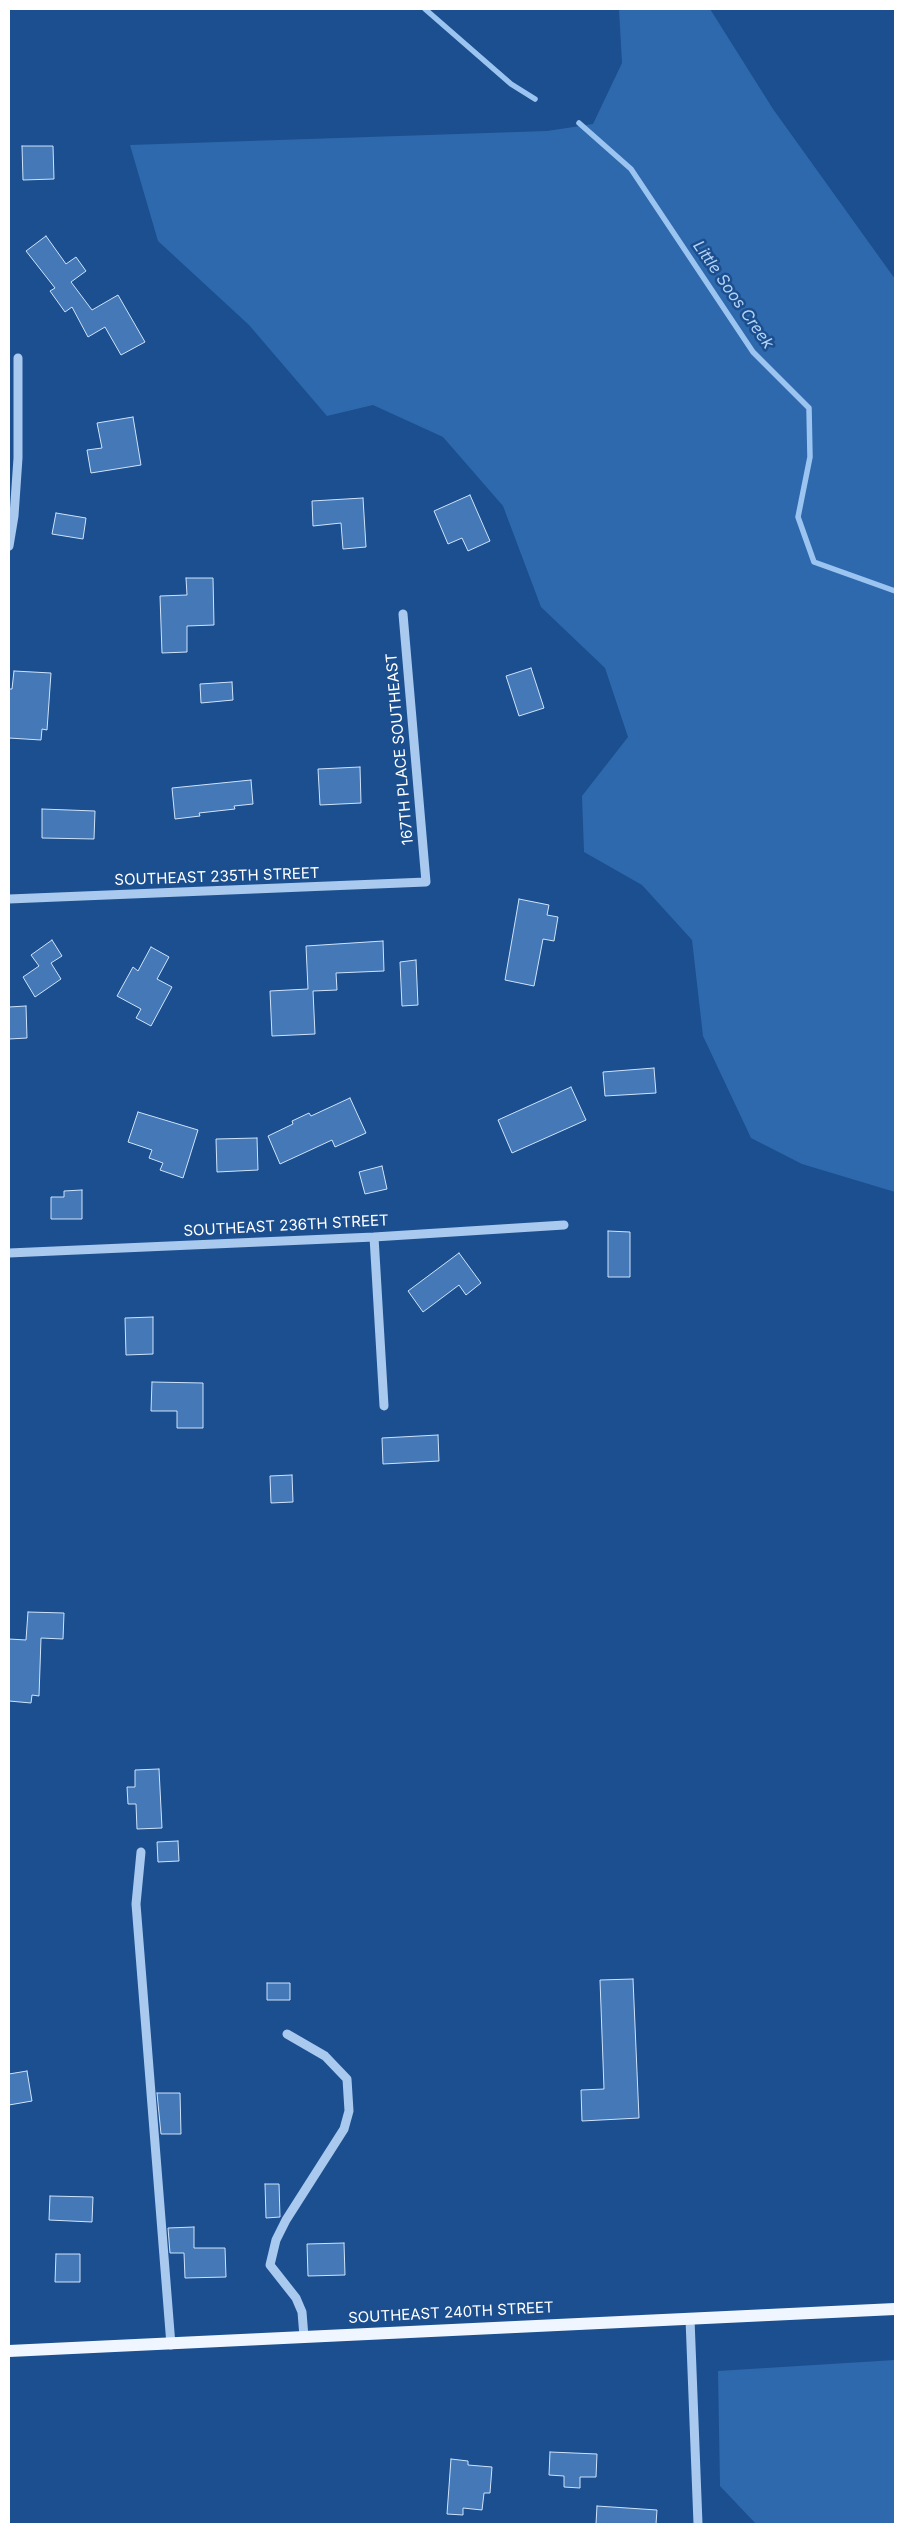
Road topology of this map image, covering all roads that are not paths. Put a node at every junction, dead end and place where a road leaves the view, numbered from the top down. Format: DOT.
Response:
graph roads {
  1 [pos="18,358"];
  2 [pos="9,546"];
  3 [pos="402,614"];
  4 [pos="426,882"];
  5 [pos="9,899"];
  6 [pos="564,1225"];
  7 [pos="374,1237"];
  8 [pos="9,1253"];
  9 [pos="384,1406"];
  10 [pos="141,1852"];
  11 [pos="287,2034"];
  12 [pos="895,2309"];
  13 [pos="690,2319"];
  14 [pos="304,2337"];
  15 [pos="171,2344"];
  16 [pos="9,2351"];
  17 [pos="698,2524"];
  1 -- 2 [label="street"];
  3 -- 4 [label="street, 167TH PLACE SOUTHEAST"];
  4 -- 5 [label="street, SOUTHEAST 235TH STREET"];
  6 -- 7 [label="street, SOUTHEAST 236TH STREET"];
  7 -- 8 [label="street, SOUTHEAST 236TH STREET"];
  7 -- 9 [label="street"];
  10 -- 15 [label="street"];
  11 -- 14 [label="street"];
  12 -- 13 [label="main road, SOUTHEAST 240TH STREET"];
  13 -- 14 [label="main road, SOUTHEAST 240TH STREET"];
  13 -- 17 [label="street"];
  14 -- 15 [label="main road, SOUTHEAST 240TH STREET"];
  15 -- 16 [label="main road, SOUTHEAST 240TH STREET"];
}
